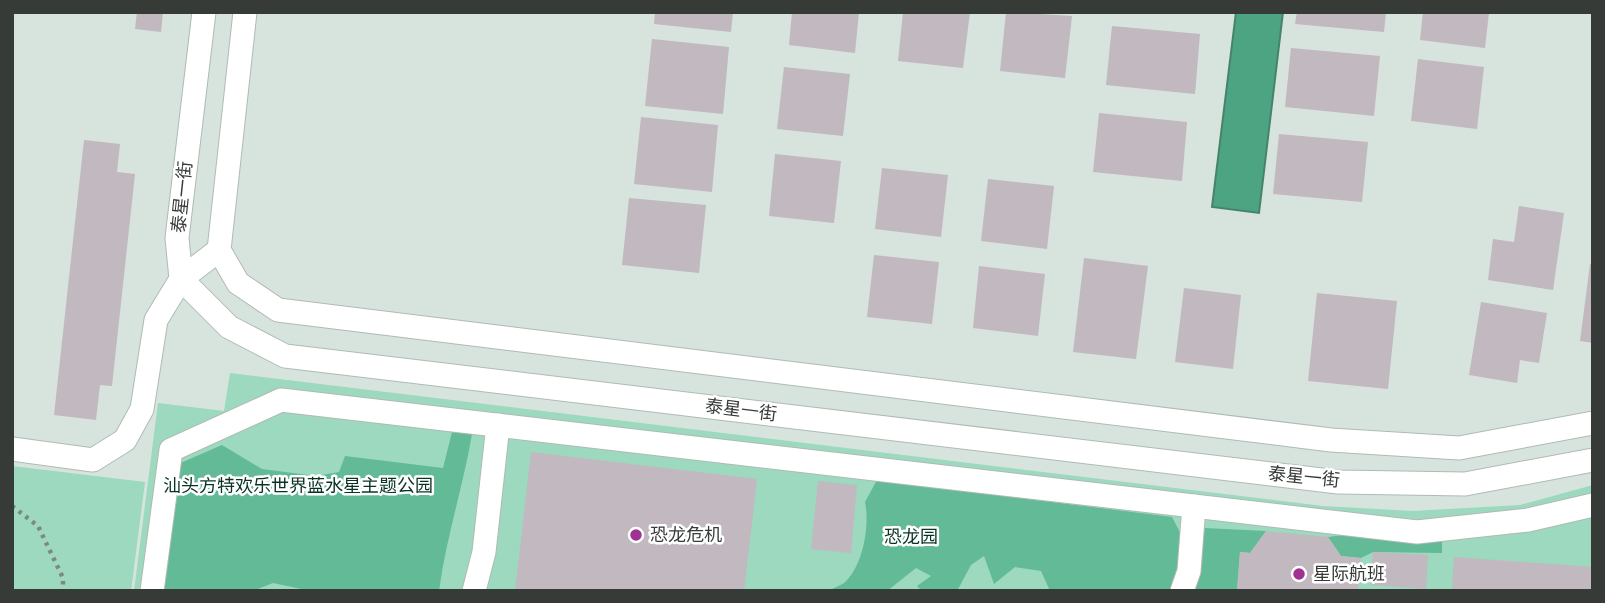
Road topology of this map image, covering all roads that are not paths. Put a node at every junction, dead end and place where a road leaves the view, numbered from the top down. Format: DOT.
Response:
graph roads {
  1 [pos="204,12"];
  2 [pos="245,12"];
  3 [pos="219,250"];
  4 [pos="181,279"];
  5 [pos="1593,423"];
  6 [pos="498,425"];
  7 [pos="12,449"];
  8 [pos="1593,460"];
  9 [pos="1593,505"];
  10 [pos="1194,506"];
  11 [pos="152,591"];
  12 [pos="474,591"];
  13 [pos="1182,591"];
  1 -- 4 [label="street, 泰星一街"];
  2 -- 3 [label="street"];
  3 -- 4 [label="street"];
  3 -- 5 [label="street"];
  4 -- 7 [label="street"];
  4 -- 8 [label="street, 泰星一街"];
  6 -- 10 [label="street"];
  6 -- 11 [label="street"];
  6 -- 12 [label="street"];
  9 -- 10 [label="street"];
  10 -- 13 [label="street"];
}
